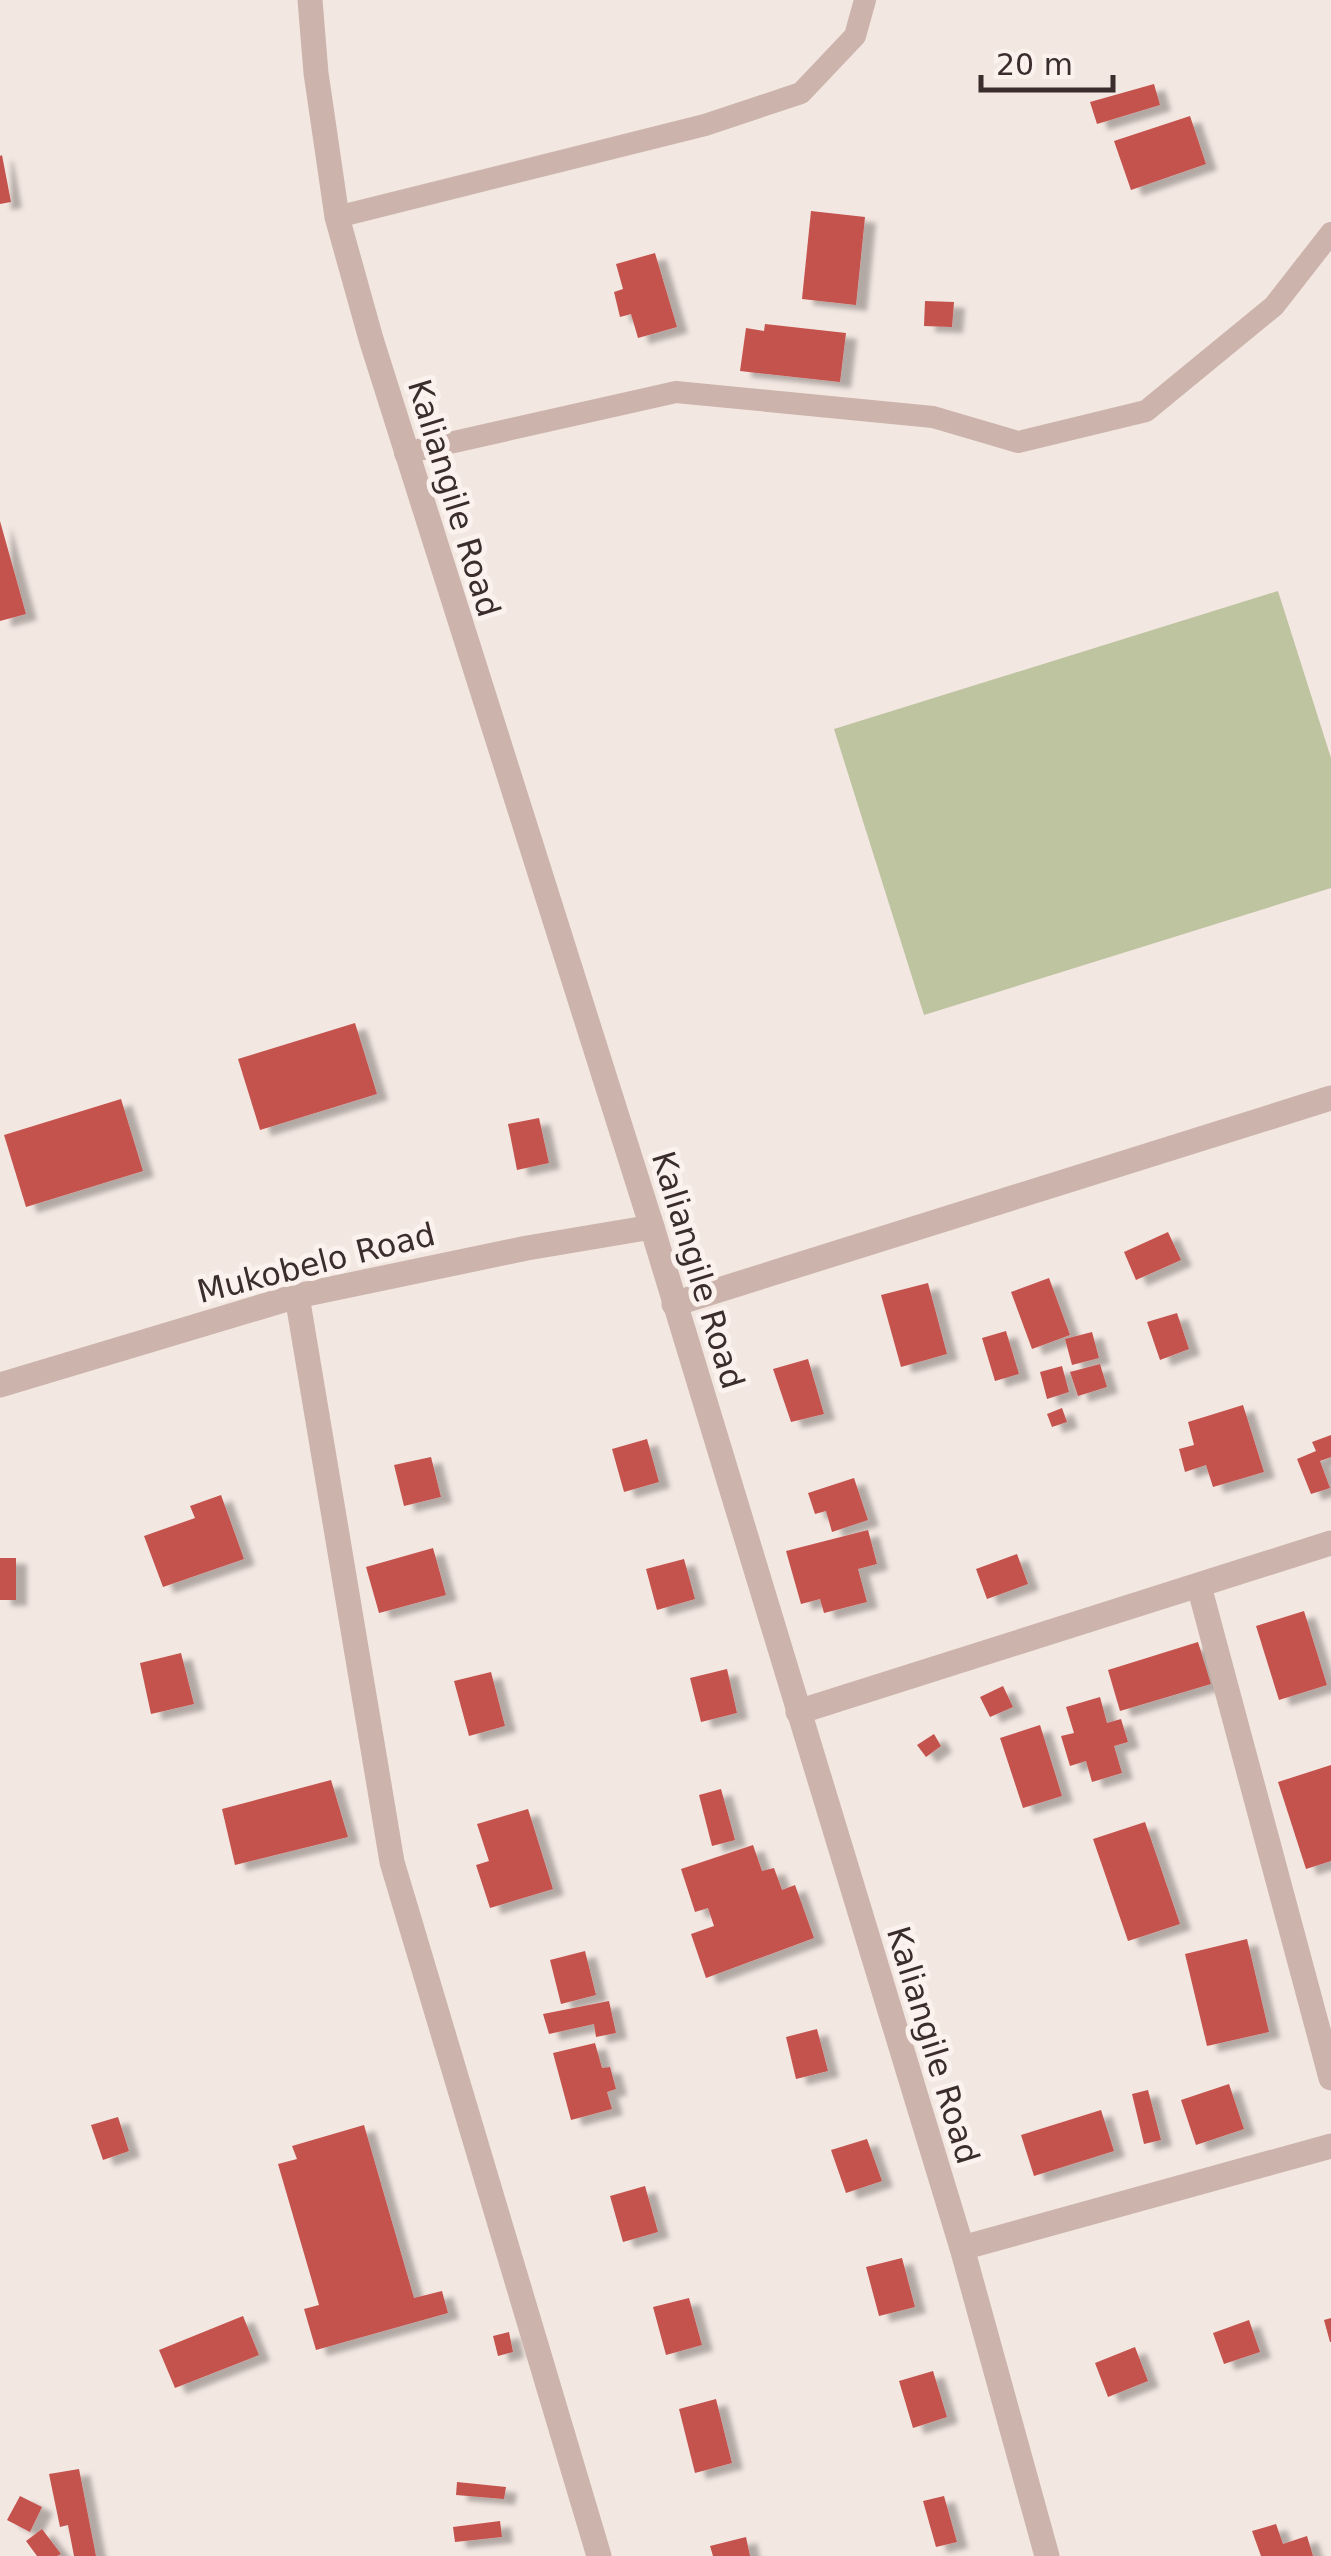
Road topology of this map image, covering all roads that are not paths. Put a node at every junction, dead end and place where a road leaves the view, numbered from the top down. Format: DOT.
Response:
graph roads {
  1 [pos="310,0"];
  2 [pos="864,0"];
  3 [pos="337,217"];
  4 [pos="1331,233"];
  5 [pos="405,452"];
  6 [pos="1331,1098"];
  7 [pos="652,1228"];
  8 [pos="297,1296"];
  9 [pos="674,1304"];
  10 [pos="0,1385"];
  11 [pos="1331,1543"];
  12 [pos="1199,1586"];
  13 [pos="798,1712"];
  14 [pos="1331,2078"];
  15 [pos="1331,2146"];
  16 [pos="962,2248"];
  17 [pos="599,2556"];
  18 [pos="1047,2556"];
  1 -- 3 [label="street, Kaliangile Road"];
  2 -- 3 [label="lane"];
  3 -- 5 [label="street, Kaliangile Road"];
  4 -- 5 [label="lane"];
  5 -- 7 [label="street, Kaliangile Road"];
  6 -- 9 [label="street"];
  7 -- 8 [label="street, Mukobelo Road"];
  7 -- 9 [label="street, Kaliangile Road"];
  8 -- 10 [label="street, Mukobelo Road"];
  8 -- 17 [label="street"];
  9 -- 13 [label="street, Kaliangile Road"];
  11 -- 12 [label="street"];
  12 -- 13 [label="street"];
  12 -- 14 [label="street"];
  13 -- 16 [label="street, Kaliangile Road"];
  15 -- 16 [label="street"];
  16 -- 18 [label="street, Kaliangile Road"];
}
